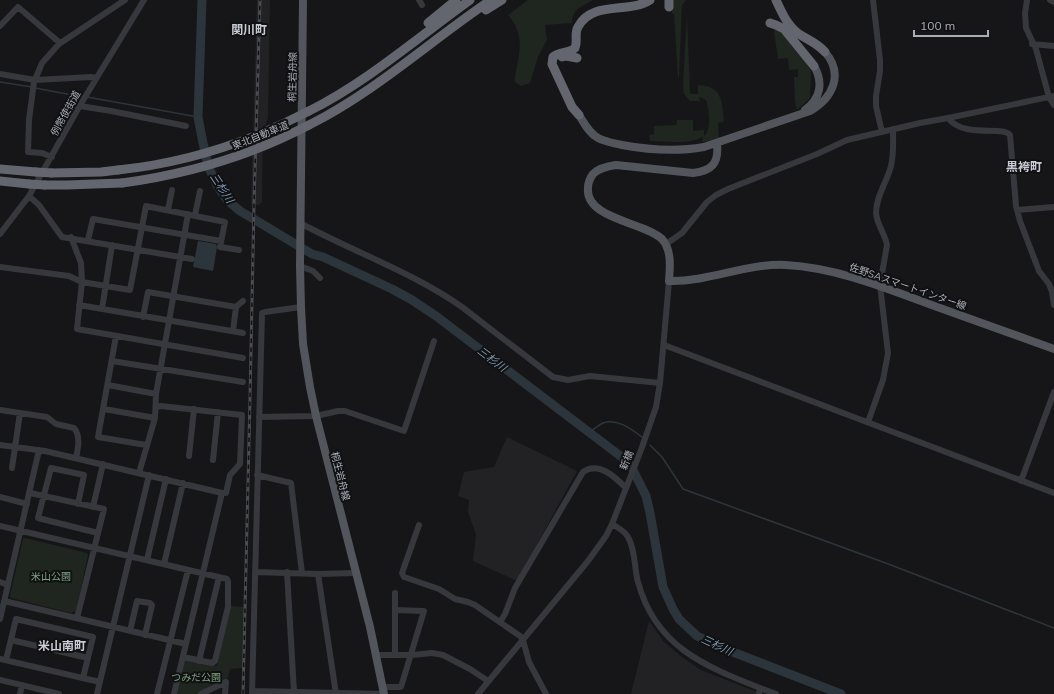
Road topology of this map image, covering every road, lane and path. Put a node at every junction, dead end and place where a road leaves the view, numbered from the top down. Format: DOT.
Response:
graph roads {
  1 [pos="125,0"];
  2 [pos="144,0"];
  3 [pos="303,0"];
  4 [pos="456,0"];
  5 [pos="470,0"];
  6 [pos="491,0"];
  7 [pos="502,0"];
  8 [pos="650,0"];
  9 [pos="776,0"];
  10 [pos="873,0"];
  11 [pos="1027,0"];
  12 [pos="1050,0"];
  13 [pos="1054,2"];
  14 [pos="466,17"];
  15 [pos="770,23"];
  16 [pos="0,26"];
  17 [pos="60,43"];
  18 [pos="1032,44"];
  19 [pos="1054,46"];
  20 [pos="825,52"];
  21 [pos="577,58"];
  22 [pos="381,66"];
  23 [pos="814,66"];
  24 [pos="0,74"];
  25 [pos="96,78"];
  26 [pos="34,81"];
  27 [pos="1051,97"];
  28 [pos="81,105"];
  29 [pos="1054,105"];
  30 [pos="801,113"];
  31 [pos="579,115"];
  32 [pos="948,118"];
  33 [pos="186,126"];
  34 [pos="892,129"];
  35 [pos="882,132"];
  36 [pos="717,144"];
  37 [pos="52,157"];
  38 [pos="0,169"];
  39 [pos="0,181"];
  40 [pos="172,190"];
  41 [pos="200,191"];
  42 [pos="29,196"];
  43 [pos="1054,207"];
  44 [pos="168,210"];
  45 [pos="1017,210"];
  46 [pos="188,214"];
  47 [pos="195,215"];
  48 [pos="300,225"];
  49 [pos="141,228"];
  50 [pos="0,234"];
  51 [pos="184,235"];
  52 [pos="70,237"];
  53 [pos="88,240"];
  54 [pos="221,241"];
  55 [pos="666,244"];
  56 [pos="112,245"];
  57 [pos="137,250"];
  58 [pos="239,250"];
  59 [pos="180,257"];
  60 [pos="192,259"];
  61 [pos="300,263"];
  62 [pos="0,267"];
  63 [pos="320,278"];
  64 [pos="669,281"];
  65 [pos="82,282"];
  66 [pos="106,286"];
  67 [pos="880,286"];
  68 [pos="173,296"];
  69 [pos="243,301"];
  70 [pos="79,305"];
  71 [pos="1054,305"];
  72 [pos="236,307"];
  73 [pos="300,307"];
  74 [pos="102,310"];
  75 [pos="143,316"];
  76 [pos="169,321"];
  77 [pos="233,331"];
  78 [pos="243,333"];
  79 [pos="116,336"];
  80 [pos="434,340"];
  81 [pos="165,344"];
  82 [pos="664,345"];
  83 [pos="1054,349"];
  84 [pos="243,358"];
  85 [pos="112,361"];
  86 [pos="161,369"];
  87 [pos="243,382"];
  88 [pos="660,383"];
  89 [pos="108,385"];
  90 [pos="1054,392"];
  91 [pos="156,394"];
  92 [pos="156,407"];
  93 [pos="104,408"];
  94 [pos="0,410"];
  95 [pos="194,410"];
  96 [pos="218,412"];
  97 [pos="20,413"];
  98 [pos="316,416"];
  99 [pos="259,417"];
  100 [pos="155,418"];
  101 [pos="868,422"];
  102 [pos="0,444"];
  103 [pos="16,446"];
  104 [pos="146,446"];
  105 [pos="40,450"];
  106 [pos="189,456"];
  107 [pos="76,458"];
  108 [pos="213,460"];
  109 [pos="103,464"];
  110 [pos="12,468"];
  111 [pos="139,473"];
  112 [pos="149,475"];
  113 [pos="257,475"];
  114 [pos="166,479"];
  115 [pos="1021,480"];
  116 [pos="183,483"];
  117 [pos="626,488"];
  118 [pos="30,493"];
  119 [pos="222,493"];
  120 [pos="1054,493"];
  121 [pos="44,496"];
  122 [pos="0,497"];
  123 [pos="27,504"];
  124 [pos="78,504"];
  125 [pos="93,506"];
  126 [pos="612,524"];
  127 [pos="419,525"];
  128 [pos="0,526"];
  129 [pos="20,531"];
  130 [pos="98,533"];
  131 [pos="94,549"];
  132 [pos="130,556"];
  133 [pos="147,560"];
  134 [pos="164,564"];
  135 [pos="188,570"];
  136 [pos="255,572"];
  137 [pos="288,572"];
  138 [pos="302,573"];
  139 [pos="355,573"];
  140 [pos="202,574"];
  141 [pos="318,574"];
  142 [pos="219,577"];
  143 [pos="0,582"];
  144 [pos="8,585"];
  145 [pos="395,593"];
  146 [pos="4,601"];
  147 [pos="395,610"];
  148 [pos="0,618"];
  149 [pos="77,618"];
  150 [pos="500,622"];
  151 [pos="113,627"];
  152 [pos="130,631"];
  153 [pos="145,635"];
  154 [pos="11,640"];
  155 [pos="523,640"];
  156 [pos="170,641"];
  157 [pos="186,644"];
  158 [pos="376,655"];
  159 [pos="395,655"];
  160 [pos="412,655"];
  161 [pos="183,657"];
  162 [pos="88,658"];
  163 [pos="3,660"];
  164 [pos="199,661"];
  165 [pos="83,678"];
  166 [pos="0,680"];
  167 [pos="488,681"];
  168 [pos="100,682"];
  169 [pos="22,685"];
  170 [pos="759,691"];
  171 [pos="252,692"];
  172 [pos="292,692"];
  173 [pos="384,692"];
  174 [pos="262,693"];
  175 [pos="317,693"];
  176 [pos="336,693"];
  177 [pos="20,694"];
  178 [pos="58,694"];
  179 [pos="97,694"];
  180 [pos="157,694"];
  181 [pos="174,694"];
  182 [pos="201,694"];
  183 [pos="225,694"];
  184 [pos="478,694"];
  185 [pos="546,694"];
  186 [pos="776,694"];
  1 -- 17 [label="street"];
  2 -- 25 [label="street, 例幣使街道"];
  3 -- 48 [label="main road, 桐生岩舟線"];
  4 -- 22 [label="highway"];
  5 -- 22 [label="highway, 東北自動車道"];
  6 -- 14 [label="highway, 東北自動車道"];
  7 -- 14 [label="highway"];
  8 -- 31 [label="highway"];
  9 -- 20 [label="highway"];
  10 -- 35 [label="street"];
  11 -- 18 [label="street"];
  12 -- 13 [label="street"];
  14 -- 39 [label="highway, 東北自動車道, bridge"];
  15 -- 23 [label="highway"];
  16 -- 17 [label="street"];
  17 -- 26 [label="street"];
  18 -- 19 [label="street"];
  18 -- 27 [label="street"];
  20 -- 30 [label="main road"];
  21 -- 31 [label="highway"];
  22 -- 38 [label="highway, 東北自動車道, bridge"];
  23 -- 30 [label="main road"];
  24 -- 26 [label="street"];
  25 -- 26 [label="street"];
  25 -- 28 [label="street, 例幣使街道"];
  26 -- 37 [label="street"];
  27 -- 29 [label="street"];
  27 -- 32 [label="street"];
  28 -- 33 [label="street"];
  28 -- 37 [label="street, 例幣使街道"];
  30 -- 36 [label="main road"];
  31 -- 36 [label="main road"];
  32 -- 34 [label="street"];
  32 -- 45 [label="street"];
  34 -- 35 [label="street"];
  34 -- 67 [label="street"];
  35 -- 55 [label="street"];
  36 -- 55 [label="main road"];
  37 -- 42 [label="street, 例幣使街道"];
  40 -- 44 [label="street"];
  41 -- 47 [label="street"];
  42 -- 50 [label="street, 例幣使街道"];
  42 -- 52 [label="street"];
  43 -- 45 [label="street"];
  44 -- 46 [label="street"];
  44 -- 49 [label="street"];
  45 -- 71 [label="street"];
  46 -- 47 [label="street"];
  46 -- 51 [label="street"];
  47 -- 54 [label="street"];
  48 -- 61 [label="main road, 桐生岩舟線"];
  48 -- 88 [label="street"];
  49 -- 51 [label="street"];
  49 -- 53 [label="street"];
  49 -- 57 [label="street"];
  51 -- 54 [label="street"];
  51 -- 59 [label="street"];
  52 -- 53 [label="street"];
  52 -- 65 [label="street"];
  53 -- 56 [label="street"];
  54 -- 58 [label="street"];
  55 -- 64 [label="main road"];
  56 -- 57 [label="street"];
  56 -- 66 [label="street"];
  57 -- 59 [label="street"];
  57 -- 66 [label="street"];
  59 -- 60 [label="street"];
  59 -- 68 [label="street"];
  61 -- 63 [label="street"];
  61 -- 73 [label="main road, 桐生岩舟線"];
  62 -- 65 [label="street"];
  64 -- 67 [label="main road, 佐野SAスマートインター線"];
  64 -- 82 [label="street, 新橋"];
  65 -- 66 [label="street"];
  65 -- 70 [label="street"];
  66 -- 74 [label="street"];
  67 -- 83 [label="main road, 佐野SAスマートインター線"];
  67 -- 101 [label="street"];
  68 -- 72 [label="street"];
  68 -- 75 [label="street"];
  68 -- 76 [label="street"];
  69 -- 72 [label="street"];
  70 -- 74 [label="street"];
  70 -- 79 [label="street"];
  72 -- 77 [label="street"];
  73 -- 98 [label="main road, 桐生岩舟線"];
  73 -- 99 [label="street"];
  74 -- 75 [label="street"];
  75 -- 76 [label="street"];
  76 -- 77 [label="street"];
  76 -- 81 [label="street"];
  77 -- 78 [label="street"];
  79 -- 81 [label="street"];
  79 -- 85 [label="street"];
  80 -- 98 [label="street"];
  81 -- 84 [label="street"];
  81 -- 86 [label="street"];
  82 -- 88 [label="street, 新橋"];
  82 -- 101 [label="street"];
  85 -- 86 [label="street"];
  85 -- 89 [label="street"];
  86 -- 87 [label="street"];
  86 -- 91 [label="street"];
  88 -- 117 [label="street, 新橋"];
  89 -- 91 [label="street"];
  89 -- 93 [label="street"];
  90 -- 115 [label="street"];
  91 -- 92 [label="street"];
  92 -- 95 [label="street"];
  92 -- 100 [label="street"];
  93 -- 100 [label="street"];
  93 -- 104 [label="street"];
  94 -- 97 [label="street"];
  95 -- 96 [label="street"];
  95 -- 106 [label="street"];
  96 -- 108 [label="street"];
  96 -- 119 [label="street"];
  97 -- 103 [label="street"];
  97 -- 107 [label="street"];
  98 -- 99 [label="street"];
  98 -- 139 [label="main road, 桐生岩舟線"];
  99 -- 113 [label="street"];
  100 -- 104 [label="street"];
  101 -- 115 [label="street"];
  102 -- 103 [label="street"];
  103 -- 105 [label="street"];
  103 -- 110 [label="street"];
  104 -- 111 [label="street"];
  105 -- 107 [label="street"];
  105 -- 118 [label="street"];
  107 -- 109 [label="street"];
  109 -- 111 [label="street"];
  109 -- 125 [label="street"];
  111 -- 112 [label="street"];
  112 -- 114 [label="street"];
  112 -- 132 [label="street"];
  113 -- 136 [label="street"];
  113 -- 138 [label="street"];
  114 -- 116 [label="street"];
  114 -- 133 [label="street"];
  115 -- 120 [label="street"];
  116 -- 119 [label="street"];
  116 -- 134 [label="street"];
  117 -- 126 [label="street, 新橋"];
  117 -- 150 [label="street"];
  118 -- 121 [label="street"];
  118 -- 123 [label="street"];
  119 -- 140 [label="street"];
  121 -- 124 [label="street"];
  121 -- 124 [label="street"];
  121 -- 130 [label="street"];
  122 -- 123 [label="street"];
  123 -- 129 [label="street"];
  124 -- 125 [label="street"];
  125 -- 130 [label="street"];
  126 -- 155 [label="street, 新橋"];
  126 -- 170 [label="street"];
  127 -- 150 [label="street"];
  128 -- 129 [label="street"];
  129 -- 131 [label="street"];
  129 -- 144 [label="street"];
  130 -- 131 [label="street"];
  131 -- 132 [label="street"];
  131 -- 149 [label="street"];
  132 -- 133 [label="street"];
  132 -- 151 [label="street"];
  133 -- 134 [label="street"];
  134 -- 135 [label="street"];
  135 -- 140 [label="street"];
  135 -- 156 [label="street"];
  136 -- 137 [label="street"];
  136 -- 171 [label="street"];
  137 -- 138 [label="street"];
  137 -- 172 [label="street"];
  138 -- 141 [label="street"];
  139 -- 141 [label="street"];
  139 -- 158 [label="main road, 桐生岩舟線"];
  140 -- 142 [label="street"];
  140 -- 157 [label="street"];
  141 -- 176 [label="street"];
  142 -- 164 [label="street"];
  142 -- 164 [label="street"];
  143 -- 144 [label="street"];
  144 -- 146 [label="street"];
  145 -- 147 [label="street"];
  146 -- 148 [label="street"];
  146 -- 149 [label="street"];
  147 -- 159 [label="street"];
  147 -- 160 [label="street"];
  149 -- 151 [label="street"];
  150 -- 155 [label="street"];
  151 -- 152 [label="street"];
  151 -- 168 [label="street"];
  152 -- 153 [label="street"];
  152 -- 153 [label="street"];
  153 -- 156 [label="street"];
  154 -- 162 [label="street"];
  154 -- 162 [label="street"];
  154 -- 163 [label="street"];
  155 -- 167 [label="street, 新橋"];
  155 -- 185 [label="street"];
  156 -- 157 [label="street"];
  156 -- 180 [label="street"];
  157 -- 161 [label="street"];
  158 -- 159 [label="street"];
  158 -- 173 [label="main road, 桐生岩舟線"];
  159 -- 160 [label="street"];
  160 -- 167 [label="street"];
  160 -- 173 [label="street"];
  161 -- 164 [label="street"];
  161 -- 181 [label="street"];
  162 -- 165 [label="street"];
  163 -- 165 [label="street"];
  165 -- 168 [label="street"];
  166 -- 169 [label="street"];
  167 -- 184 [label="street, 新橋"];
  168 -- 179 [label="street"];
  169 -- 177 [label="street"];
  169 -- 178 [label="street"];
  170 -- 186 [label="street"];
  171 -- 174 [label="street"];
  172 -- 174 [label="street"];
  172 -- 175 [label="street"];
  173 -- 176 [label="street"];
  175 -- 176 [label="street"];
  182 -- 183 [label="street"];
}
